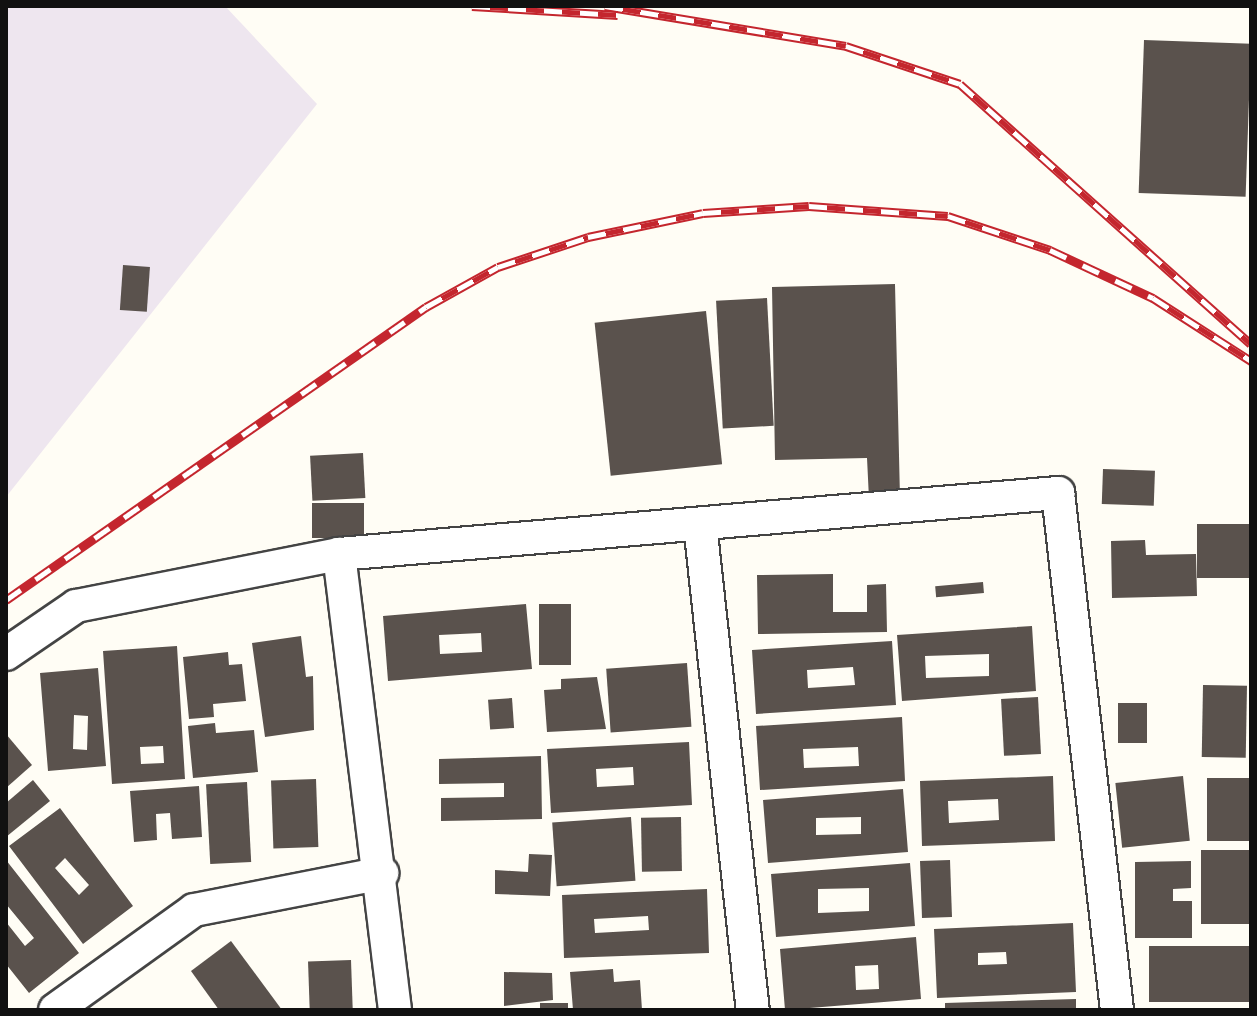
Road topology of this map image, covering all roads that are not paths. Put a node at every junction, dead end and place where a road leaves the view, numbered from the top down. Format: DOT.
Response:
graph roads {
  1 [pos="700,524"];
  2 [pos="339,554"];
  3 [pos="6,654"];
  4 [pos="382,873"];
  5 [pos="55,1010"];
  6 [pos="395,1010"];
  7 [pos="753,1010"];
  8 [pos="1117,1010"];
  1 -- 2 [label="street"];
  1 -- 7 [label="street"];
  1 -- 8 [label="street"];
  2 -- 3 [label="street"];
  2 -- 4 [label="street"];
  4 -- 5 [label="street"];
  4 -- 6 [label="street"];
}
